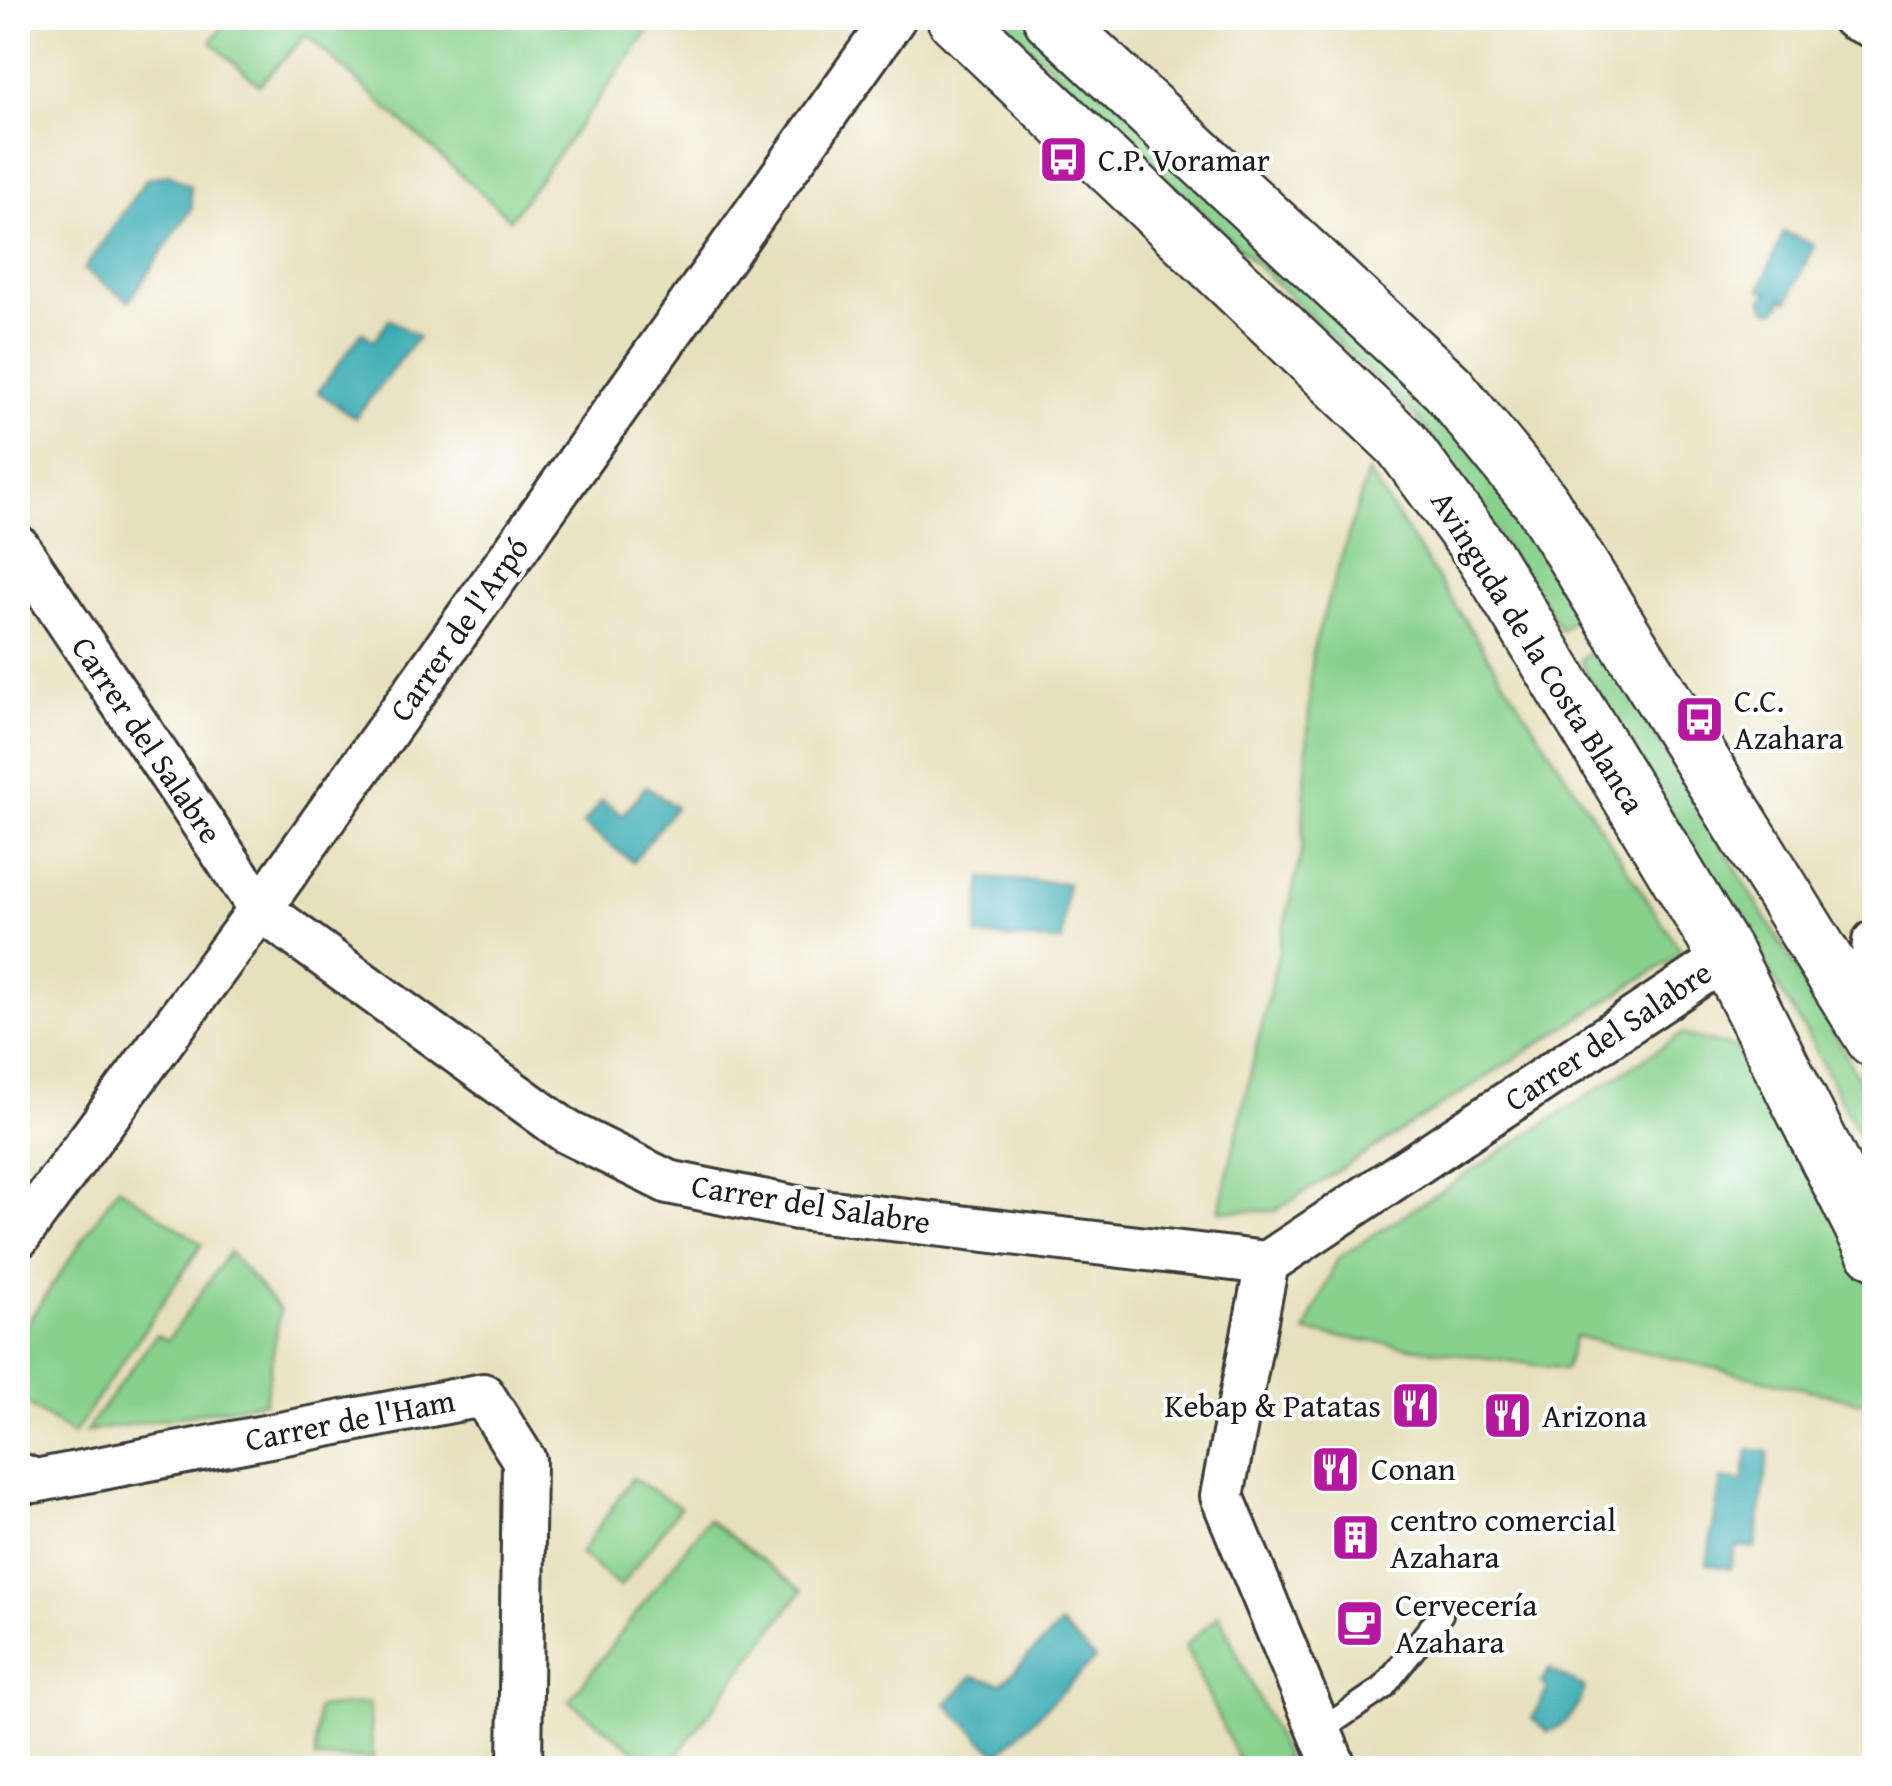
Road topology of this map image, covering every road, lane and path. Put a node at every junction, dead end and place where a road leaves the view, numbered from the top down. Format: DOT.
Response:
graph roads {
  1 [pos="894,18"];
  2 [pos="955,18"];
  3 [pos="1050,18"];
  4 [pos="1853,18"];
  5 [pos="1874,27"];
  6 [pos="18,546"];
  7 [pos="260,908"];
  8 [pos="1874,942"];
  9 [pos="1727,956"];
  10 [pos="1871,1032"];
  11 [pos="18,1237"];
  12 [pos="1874,1250"];
  13 [pos="1267,1263"];
  14 [pos="18,1474"];
  15 [pos="1441,1614"];
  16 [pos="1327,1750"];
  17 [pos="520,1768"];
  1 -- 7 [label="street, Carrer de l'Arpó"];
  2 -- 9 [label="street, Avinguda de la Costa Blanca"];
  3 -- 10 [label="street"];
  4 -- 5 [label="street"];
  6 -- 7 [label="street, Carrer del Salabre"];
  7 -- 11 [label="street, Carrer de l'Arpó"];
  7 -- 13 [label="street, Carrer del Salabre"];
  8 -- 10 [label="street"];
  9 -- 12 [label="street, Avinguda de la Costa Blanca"];
  9 -- 13 [label="street, Carrer del Salabre"];
  13 -- 16 [label="street"];
  14 -- 17 [label="street, Carrer de l'Ham"];
  15 -- 16 [label="lane"];
}
